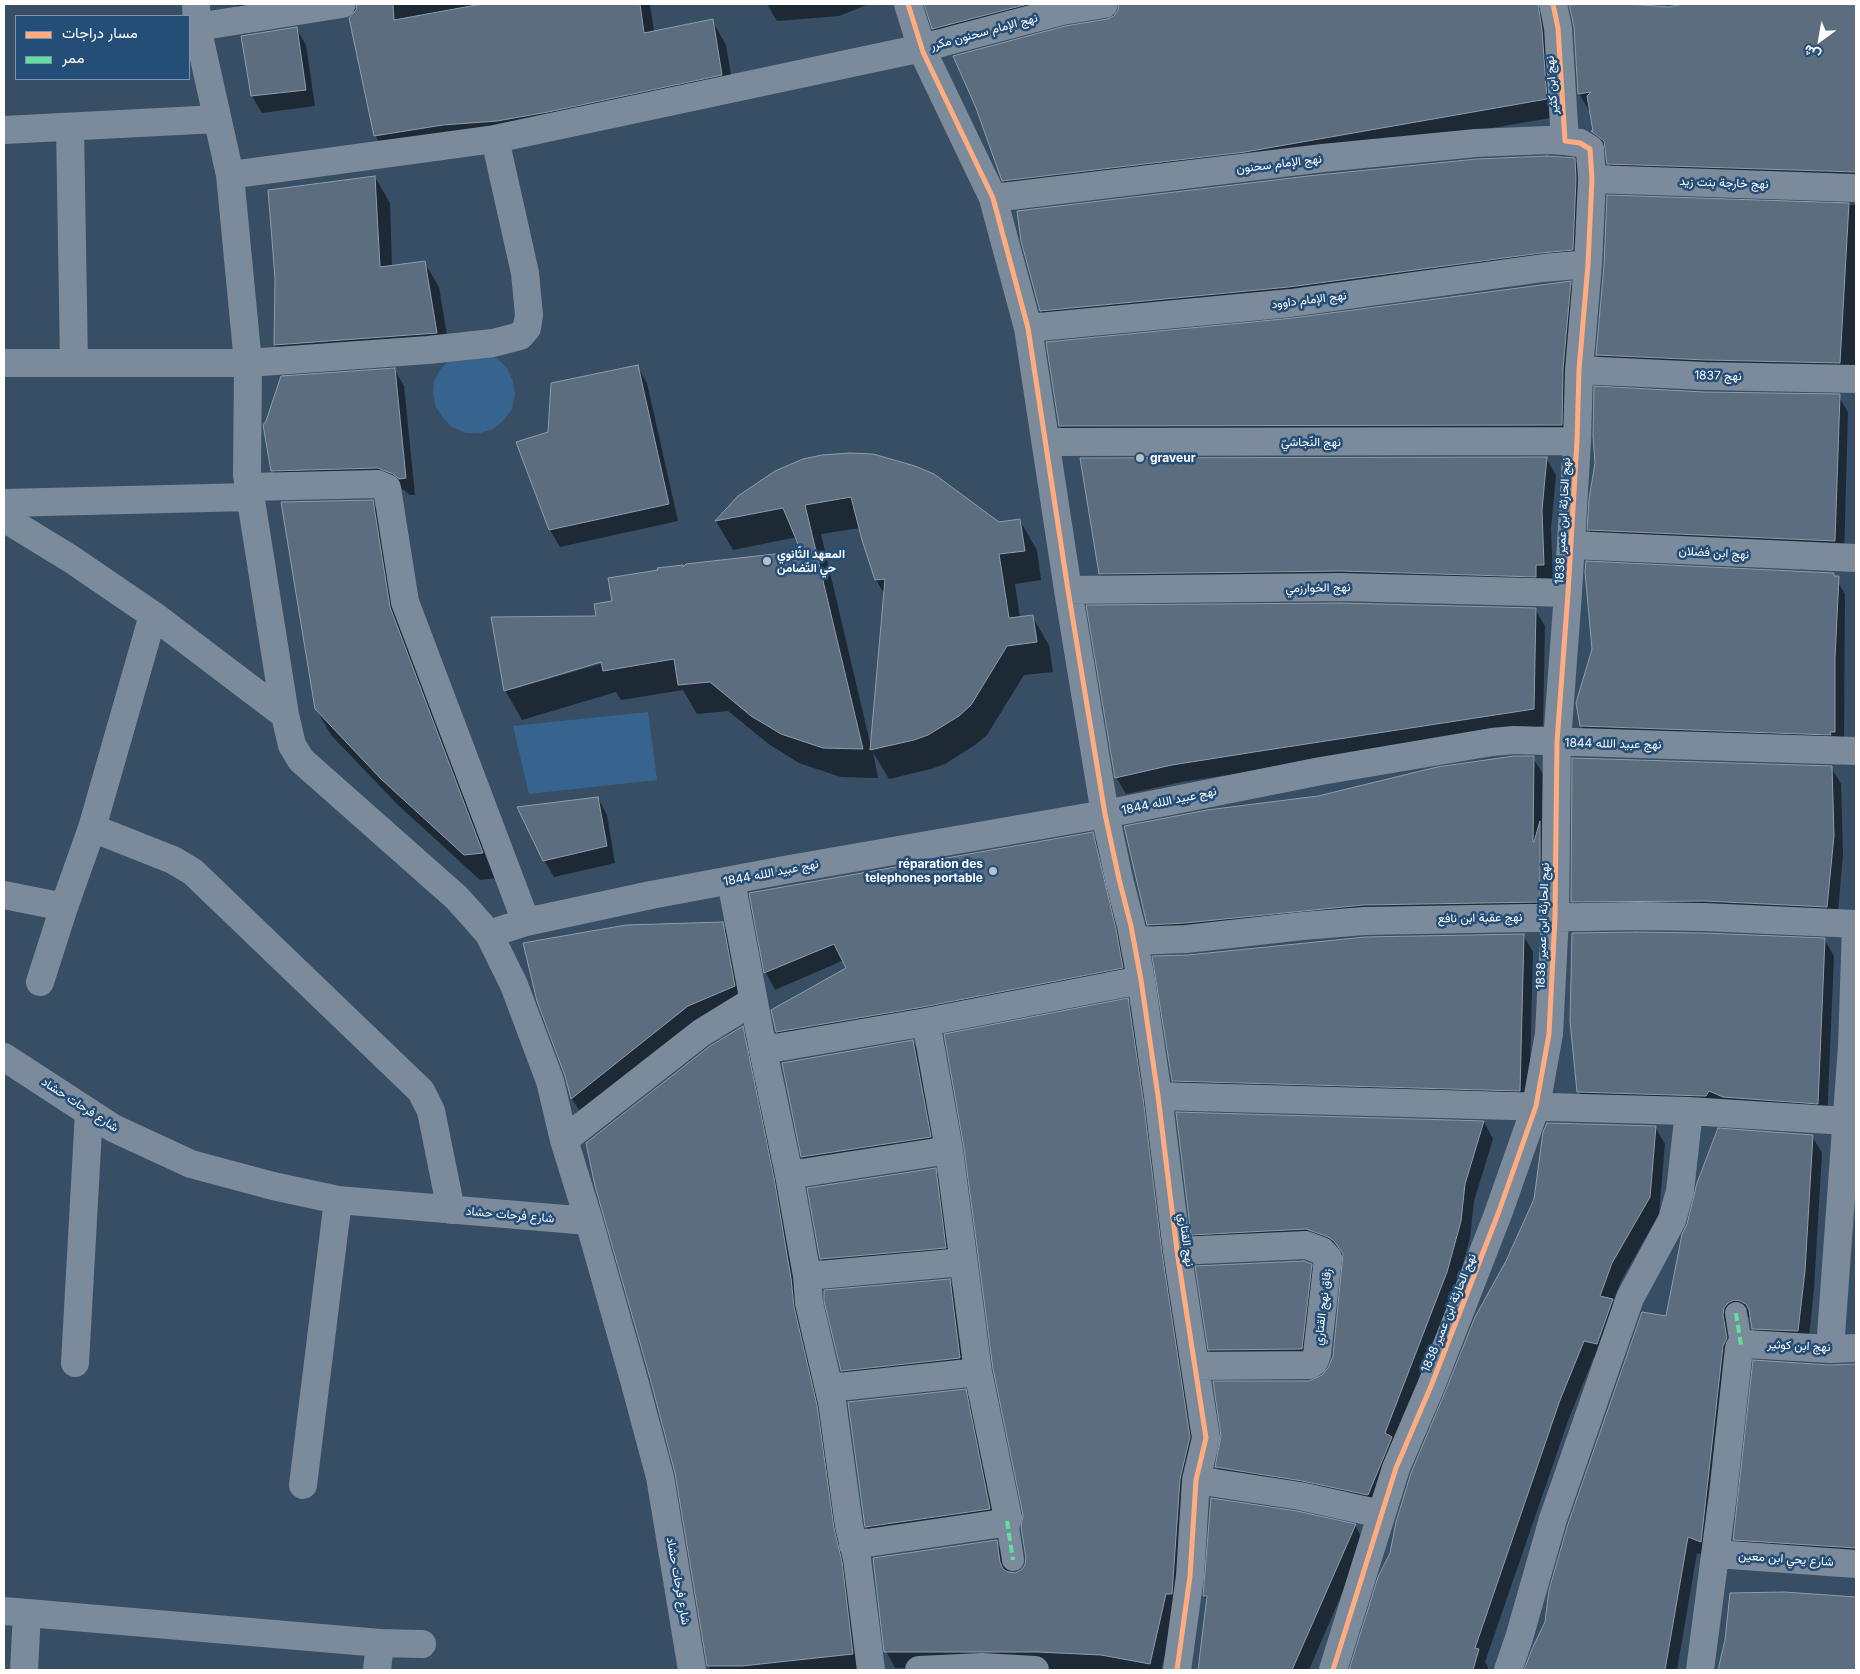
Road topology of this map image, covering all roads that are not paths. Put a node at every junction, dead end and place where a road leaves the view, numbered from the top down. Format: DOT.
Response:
graph roads {
  1 [pos="342,4"];
  2 [pos="908,4"];
  3 [pos="1104,4"];
  4 [pos="1553,4"];
  5 [pos="1061,8"];
  6 [pos="197,16"];
  7 [pos="922,48"];
  8 [pos="217,119"];
  9 [pos="70,127"];
  10 [pos="4,130"];
  11 [pos="494,139"];
  12 [pos="1577,144"];
  13 [pos="230,176"];
  14 [pos="1592,179"];
  15 [pos="1856,188"];
  16 [pos="992,198"];
  17 [pos="1588,264"];
  18 [pos="1028,328"];
  19 [pos="4,362"];
  20 [pos="74,363"];
  21 [pos="248,363"];
  22 [pos="1579,370"];
  23 [pos="1856,379"];
  24 [pos="1577,441"];
  25 [pos="1046,442"];
  26 [pos="250,492"];
  27 [pos="4,503"];
  28 [pos="4,518"];
  29 [pos="1571,546"];
  30 [pos="1856,558"];
  31 [pos="1068,590"];
  32 [pos="1568,593"];
  33 [pos="153,615"];
  34 [pos="285,715"];
  35 [pos="1557,742"];
  36 [pos="1856,751"];
  37 [pos="1105,814"];
  38 [pos="92,828"];
  39 [pos="731,881"];
  40 [pos="4,895"];
  41 [pos="64,906"];
  42 [pos="1555,917"];
  43 [pos="526,922"];
  44 [pos="1856,925"];
  45 [pos="489,934"];
  46 [pos="1134,940"];
  47 [pos="1141,980"];
  48 [pos="40,982"];
  49 [pos="753,1002"];
  50 [pos="926,1022"];
  51 [pos="1854,1046"];
  52 [pos="763,1050"];
  53 [pos="4,1057"];
  54 [pos="1158,1096"];
  55 [pos="1536,1106"];
  56 [pos="1689,1111"];
  57 [pos="88,1112"];
  58 [pos="1846,1121"];
  59 [pos="564,1140"];
  60 [pos="949,1150"];
  61 [pos="790,1175"];
  62 [pos="338,1200"];
  63 [pos="451,1210"];
  64 [pos="589,1221"];
  65 [pos="1177,1252"];
  66 [pos="963,1262"];
  67 [pos="807,1276"];
  68 [pos="1736,1314"];
  69 [pos="1741,1344"];
  70 [pos="1843,1348"];
  71 [pos="75,1363"];
  72 [pos="1195,1366"];
  73 [pos="978,1372"];
  74 [pos="829,1388"];
  75 [pos="1196,1480"];
  76 [pos="303,1485"];
  77 [pos="1382,1514"];
  78 [pos="1008,1521"];
  79 [pos="853,1545"];
  80 [pos="1716,1554"];
  81 [pos="1013,1560"];
  82 [pos="1856,1564"];
  83 [pos="16,1612"];
  84 [pos="380,1643"];
  85 [pos="422,1644"];
  86 [pos="982,1668"];
  87 [pos="24,1670"];
  88 [pos="377,1670"];
  89 [pos="692,1670"];
  90 [pos="871,1670"];
  91 [pos="919,1670"];
  92 [pos="1035,1670"];
  93 [pos="1178,1670"];
  94 [pos="1334,1670"];
  95 [pos="1508,1670"];
  96 [pos="1700,1670"];
  1 -- 6 [label="street"];
  2 -- 7 [label="street, نهج القتاري"];
  3 -- 5 [label="street, نهج الإمام سحنون مكرر"];
  4 -- 12 [label="street, نهج ابن كثير"];
  5 -- 7 [label="street, نهج الإمام سحنون مكرر"];
  6 -- 8 [label="street"];
  7 -- 11 [label="street, نهج الإمام سحنون مكرر"];
  7 -- 16 [label="street, نهج القتاري"];
  8 -- 9 [label="street"];
  8 -- 13 [label="street"];
  9 -- 10 [label="street"];
  9 -- 20 [label="street"];
  11 -- 13 [label="street, نهج الإمام سحنون مكرر"];
  11 -- 21 [label="street"];
  12 -- 14 [label="street, نهج الحارثة ابن عمير 1838"];
  12 -- 16 [label="street, نهج الإمام سحنون"];
  13 -- 21 [label="street"];
  14 -- 15 [label="street, نهج خارجة بنت زيد"];
  14 -- 17 [label="street, نهج الحارثة ابن عمير 1838"];
  16 -- 18 [label="street, نهج القتاري"];
  17 -- 18 [label="street, نهج الإمام داوود"];
  17 -- 22 [label="street, نهج الحارثة ابن عمير 1838"];
  18 -- 25 [label="street, نهج القتاري"];
  19 -- 20 [label="street"];
  20 -- 21 [label="street"];
  21 -- 26 [label="street"];
  22 -- 23 [label="street, نهج 1837"];
  22 -- 24 [label="street, نهج الحارثة ابن عمير 1838"];
  24 -- 25 [label="street, نهج النّجاشيّ"];
  24 -- 29 [label="street, نهج الحارثة ابن عمير 1838"];
  25 -- 31 [label="street, نهج القتاري"];
  26 -- 27 [label="street"];
  26 -- 34 [label="street"];
  26 -- 43 [label="street"];
  28 -- 33 [label="street"];
  29 -- 30 [label="street, نهج ابن فضلان"];
  29 -- 32 [label="street, نهج الحارثة ابن عمير 1838"];
  31 -- 32 [label="street, نهج الخوارزمي"];
  31 -- 37 [label="street, نهج القتاري"];
  32 -- 35 [label="street, نهج الحارثة ابن عمير 1838"];
  33 -- 34 [label="street"];
  33 -- 38 [label="street"];
  34 -- 45 [label="street"];
  35 -- 36 [label="street, نهج عبيد اللله 1844"];
  35 -- 37 [label="street, نهج عبيد اللله 1844"];
  35 -- 42 [label="street, نهج الحارثة ابن عمير 1838"];
  37 -- 39 [label="street, نهج عبيد اللله 1844"];
  37 -- 46 [label="street, نهج القتاري"];
  38 -- 41 [label="street"];
  38 -- 63 [label="street"];
  39 -- 43 [label="street, نهج عبيد اللله 1844"];
  39 -- 49 [label="street"];
  40 -- 41 [label="street"];
  41 -- 48 [label="street"];
  42 -- 44 [label="street, نهج عقبة ابن نافع"];
  42 -- 46 [label="street, نهج عقبة ابن نافع"];
  42 -- 55 [label="street, نهج الحارثة ابن عمير 1838"];
  43 -- 45 [label="street, نهج عبيد اللله 1844"];
  44 -- 51 [label="street"];
  45 -- 59 [label="street"];
  46 -- 47 [label="street, نهج القتاري"];
  47 -- 50 [label="street"];
  47 -- 54 [label="street, نهج القتاري"];
  49 -- 52 [label="street"];
  49 -- 59 [label="street"];
  50 -- 52 [label="street"];
  50 -- 60 [label="street"];
  51 -- 58 [label="street"];
  52 -- 61 [label="street"];
  53 -- 57 [label="street, شارع فرحات حشاد"];
  54 -- 55 [label="street"];
  54 -- 65 [label="street, نهج القتاري"];
  55 -- 56 [label="street"];
  55 -- 77 [label="street, نهج الحارثة ابن عمير 1838"];
  56 -- 58 [label="street"];
  56 -- 95 [label="street"];
  57 -- 62 [label="street, شارع فرحات حشاد"];
  57 -- 71 [label="street"];
  58 -- 70 [label="street"];
  59 -- 64 [label="street"];
  60 -- 61 [label="street"];
  60 -- 66 [label="street"];
  61 -- 67 [label="street"];
  62 -- 63 [label="street, شارع فرحات حشاد"];
  62 -- 76 [label="street"];
  63 -- 64 [label="street, شارع فرحات حشاد"];
  64 -- 89 [label="street, شارع فرحات حشاد"];
  65 -- 72 [label="street, نهج القتاري"];
  65 -- 72 [label="street, زقاق نهج القتاري"];
  66 -- 67 [label="street"];
  66 -- 73 [label="street"];
  67 -- 74 [label="street"];
  68 -- 69 [label="street"];
  69 -- 70 [label="street, نهج ابن كوثير"];
  69 -- 80 [label="street"];
  72 -- 75 [label="street, نهج القتاري"];
  73 -- 74 [label="street"];
  73 -- 78 [label="street"];
  74 -- 79 [label="street"];
  75 -- 77 [label="street"];
  75 -- 93 [label="street, نهج القتاري"];
  77 -- 94 [label="street, نهج الحارثة ابن عمير 1838"];
  78 -- 79 [label="street"];
  78 -- 81 [label="street"];
  79 -- 90 [label="street"];
  80 -- 82 [label="street, شارع يحي ابن معين"];
  80 -- 96 [label="street"];
  83 -- 84 [label="street"];
  83 -- 87 [label="street"];
  84 -- 85 [label="street"];
  84 -- 88 [label="street"];
  86 -- 91 [label="street"];
  86 -- 92 [label="street"];
}
